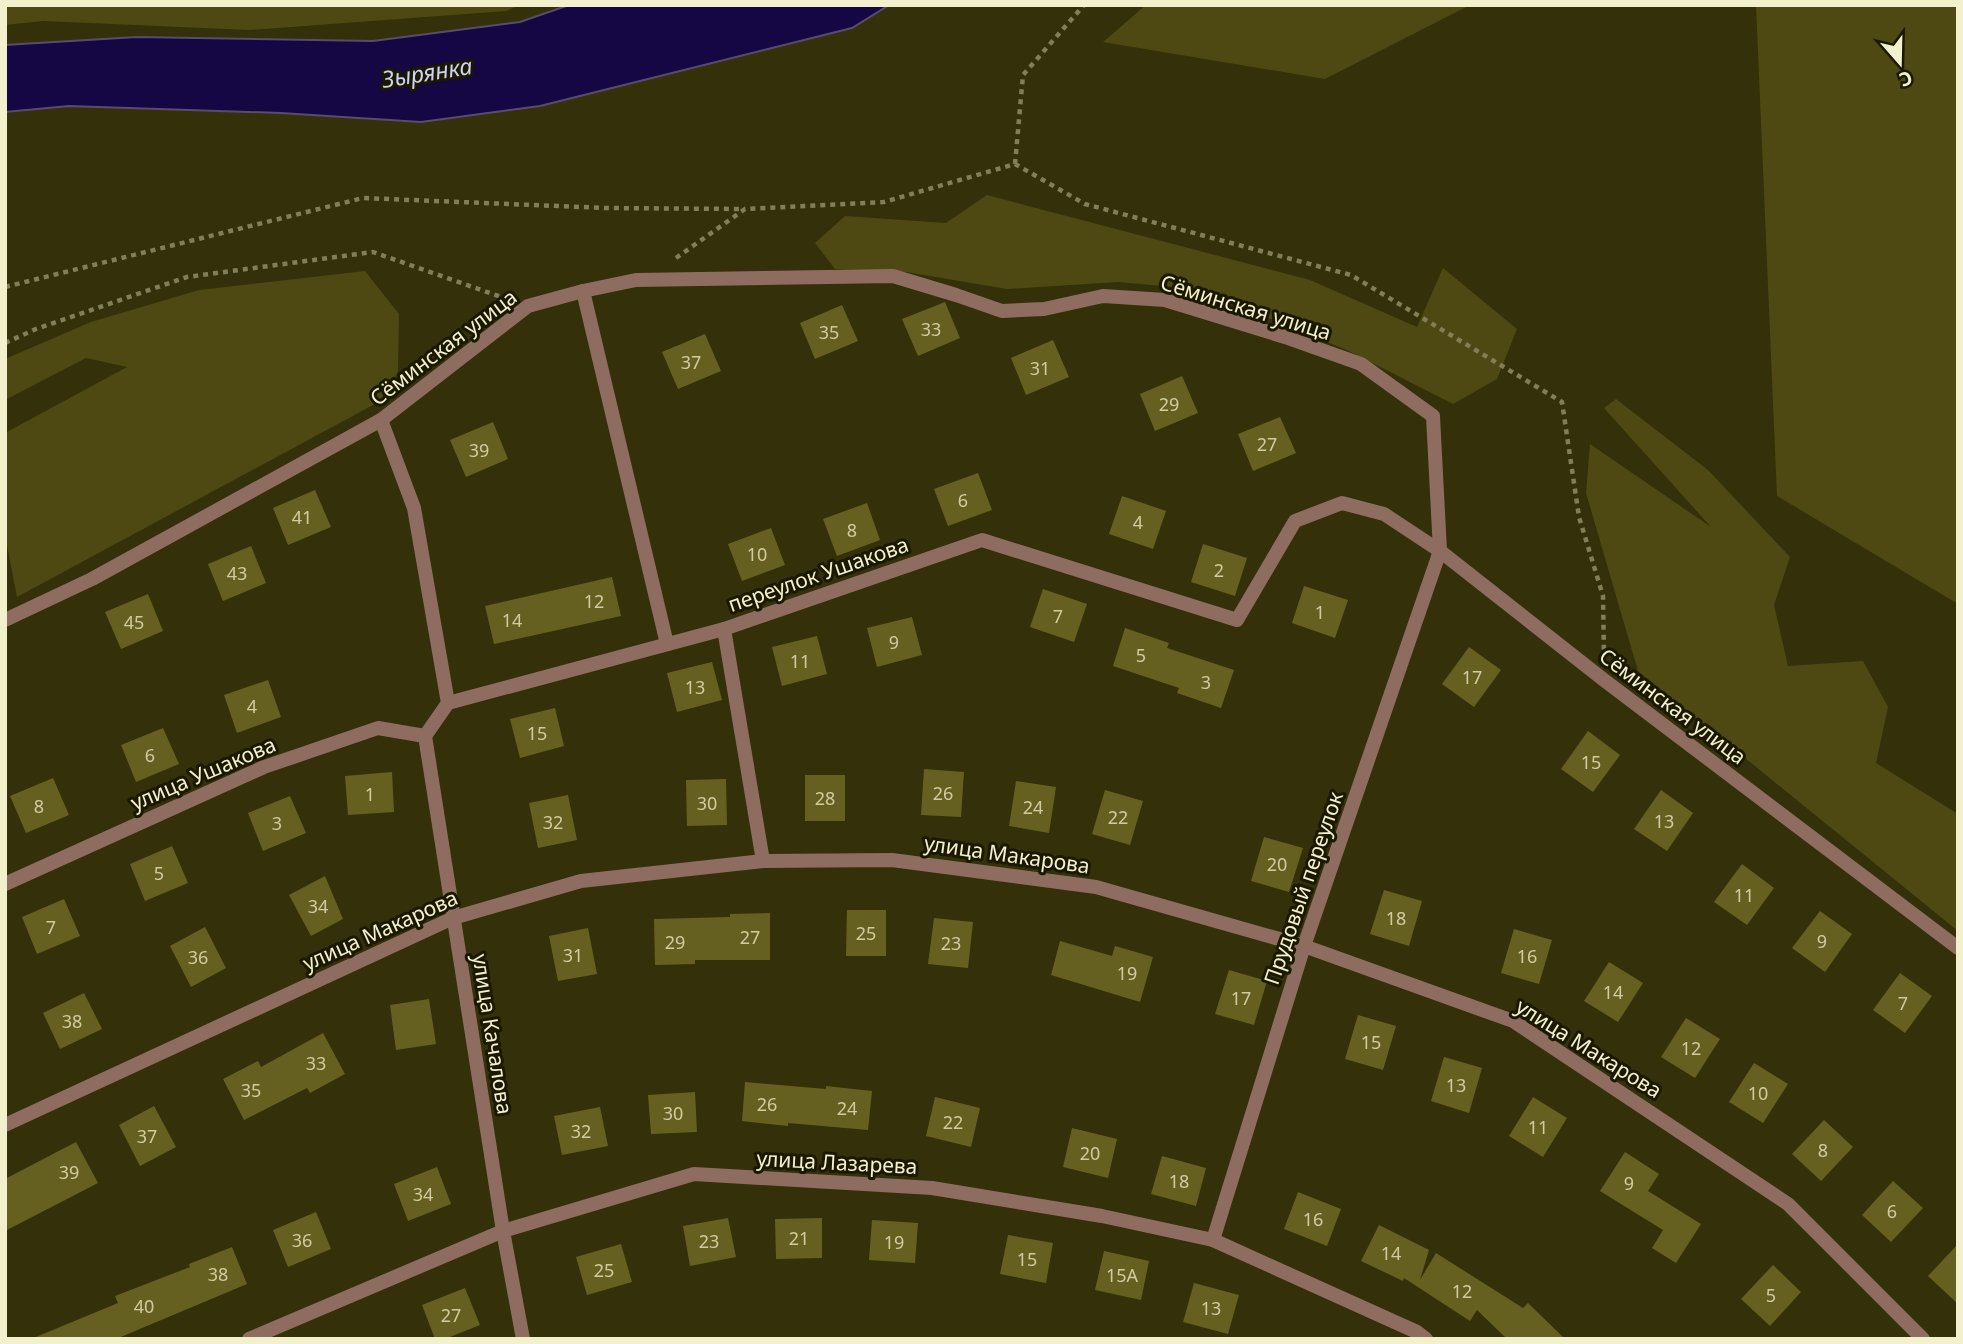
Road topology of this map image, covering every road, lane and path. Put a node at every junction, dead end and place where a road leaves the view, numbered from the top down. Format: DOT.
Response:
graph roads {
  1 [pos="1084,5"];
  2 [pos="1015,164"];
  3 [pos="745,209"];
  4 [pos="5,287"];
  5 [pos="583,291"];
  6 [pos="528,306"];
  7 [pos="5,343"];
  8 [pos="381,420"];
  9 [pos="1440,551"];
  10 [pos="5,620"];
  11 [pos="724,629"];
  12 [pos="667,644"];
  13 [pos="447,704"];
  14 [pos="425,736"];
  15 [pos="763,861"];
  16 [pos="5,884"];
  17 [pos="453,918"];
  18 [pos="1304,946"];
  19 [pos="1958,948"];
  20 [pos="5,1125"];
  21 [pos="503,1231"];
  22 [pos="1213,1240"];
  23 [pos="249,1339"];
  24 [pos="523,1339"];
  25 [pos="1426,1339"];
  26 [pos="1923,1339"];
  1 -- 2 [label="path"];
  3 -- 4 [label="path"];
  5 -- 6 [label="street, Сёминская улица"];
  5 -- 9 [label="street, Сёминская улица"];
  5 -- 12 [label="street"];
  6 -- 7 [label="path"];
  6 -- 8 [label="street, Сёминская улица"];
  8 -- 10 [label="street, Сёминская улица"];
  8 -- 13 [label="street"];
  9 -- 11 [label="street, переулок Ушакова"];
  9 -- 18 [label="street, Прудовый переулок"];
  9 -- 19 [label="street, Сёминская улица"];
  11 -- 12 [label="street, переулок Ушакова"];
  11 -- 15 [label="street"];
  12 -- 13 [label="street, переулок Ушакова"];
  13 -- 14 [label="street"];
  14 -- 16 [label="street, улица Ушакова"];
  14 -- 17 [label="street, улица Качалова"];
  15 -- 17 [label="street, улица Макарова"];
  15 -- 18 [label="street, улица Макарова"];
  17 -- 20 [label="street, улица Макарова"];
  17 -- 21 [label="street, улица Качалова"];
  18 -- 22 [label="street, Прудовый переулок"];
  18 -- 26 [label="street, улица Макарова"];
  21 -- 22 [label="street, улица Лазарева"];
  21 -- 23 [label="street, улица Лазарева"];
  21 -- 24 [label="street, улица Качалова"];
  22 -- 25 [label="street, улица Лазарева"];
}
